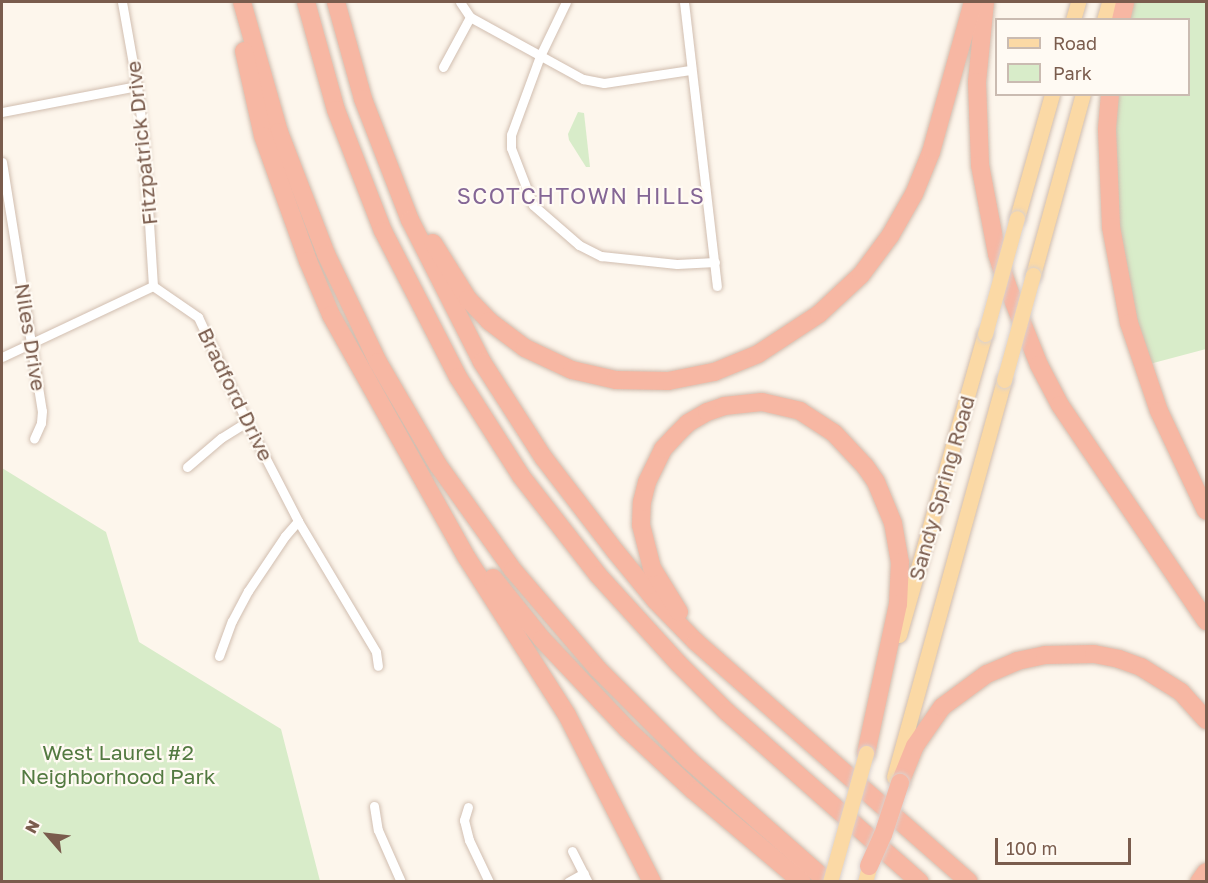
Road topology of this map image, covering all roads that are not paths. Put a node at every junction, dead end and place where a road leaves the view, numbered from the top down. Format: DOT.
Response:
graph roads {
  1 [pos="122,2"];
  2 [pos="236,2"];
  3 [pos="242,2"];
  4 [pos="306,2"];
  5 [pos="336,2"];
  6 [pos="341,2"];
  7 [pos="566,2"];
  8 [pos="684,2"];
  9 [pos="973,2"];
  10 [pos="985,2"];
  11 [pos="1078,2"];
  12 [pos="1109,2"];
  13 [pos="1125,2"];
  14 [pos="462,3"];
  15 [pos="470,16"];
  16 [pos="1073,18"];
  17 [pos="1105,18"];
  18 [pos="1121,18"];
  19 [pos="540,56"];
  20 [pos="443,67"];
  21 [pos="690,70"];
  22 [pos="138,86"];
  23 [pos="1051,96"];
  24 [pos="1082,96"];
  25 [pos="1110,96"];
  26 [pos="2,112"];
  27 [pos="2,162"];
  28 [pos="715,262"];
  29 [pos="153,286"];
  30 [pos="717,286"];
  31 [pos="32,343"];
  32 [pos="2,357"];
  33 [pos="247,422"];
  34 [pos="34,439"];
  35 [pos="400,440"];
  36 [pos="186,467"];
  37 [pos="1206,511"];
  38 [pos="298,520"];
  39 [pos="1206,621"];
  40 [pos="219,656"];
  41 [pos="378,666"];
  42 [pos="1206,720"];
  43 [pos="806,738"];
  44 [pos="866,753"];
  45 [pos="897,780"];
  46 [pos="873,796"];
  47 [pos="374,806"];
  48 [pos="468,807"];
  49 [pos="572,851"];
  50 [pos="1206,872"];
  51 [pos="867,874"];
  52 [pos="586,878"];
  53 [pos="401,882"];
  54 [pos="489,882"];
  55 [pos="568,882"];
  56 [pos="652,882"];
  57 [pos="802,882"];
  58 [pos="829,882"];
  59 [pos="920,882"];
  60 [pos="969,882"];
  61 [pos="982,882"];
  62 [pos="1199,882"];
  1 -- 22 [label="street, Fitzpatrick Drive"];
  2 -- 35 [label="highway"];
  3 -- 58 [label="highway"];
  4 -- 59 [label="highway"];
  5 -- 43 [label="highway"];
  6 -- 9 [label="highway"];
  7 -- 19 [label="street"];
  8 -- 21 [label="street"];
  10 -- 39 [label="highway"];
  11 -- 16 [label="main road"];
  12 -- 17 [label="main road"];
  13 -- 18 [label="highway"];
  14 -- 15 [label="street"];
  15 -- 19 [label="street"];
  15 -- 20 [label="street"];
  19 -- 21 [label="street"];
  19 -- 28 [label="street"];
  21 -- 28 [label="street"];
  22 -- 26 [label="street"];
  22 -- 29 [label="street, Fitzpatrick Drive"];
  23 -- 44 [label="main road, Sandy Spring Road, bridge"];
  24 -- 45 [label="main road, Sandy Spring Road, bridge"];
  25 -- 37 [label="highway"];
  27 -- 31 [label="street, Niles Drive"];
  28 -- 30 [label="street"];
  29 -- 31 [label="street"];
  29 -- 33 [label="street, Bradford Drive"];
  31 -- 32 [label="street"];
  31 -- 34 [label="street, Niles Drive"];
  33 -- 36 [label="street"];
  33 -- 38 [label="street, Bradford Drive"];
  35 -- 56 [label="highway"];
  35 -- 57 [label="highway"];
  38 -- 40 [label="street"];
  38 -- 41 [label="street, Bradford Drive"];
  42 -- 45 [label="highway"];
  43 -- 44 [label="highway"];
  43 -- 46 [label="highway"];
  44 -- 58 [label="main road, Sandy Spring Road, bridge"];
  45 -- 51 [label="highway, bridge"];
  46 -- 60 [label="highway"];
  46 -- 61 [label="highway"];
  47 -- 53 [label="street"];
  48 -- 54 [label="street"];
  49 -- 52 [label="street"];
  50 -- 62 [label="highway"];
  52 -- 55 [label="street"];
}
